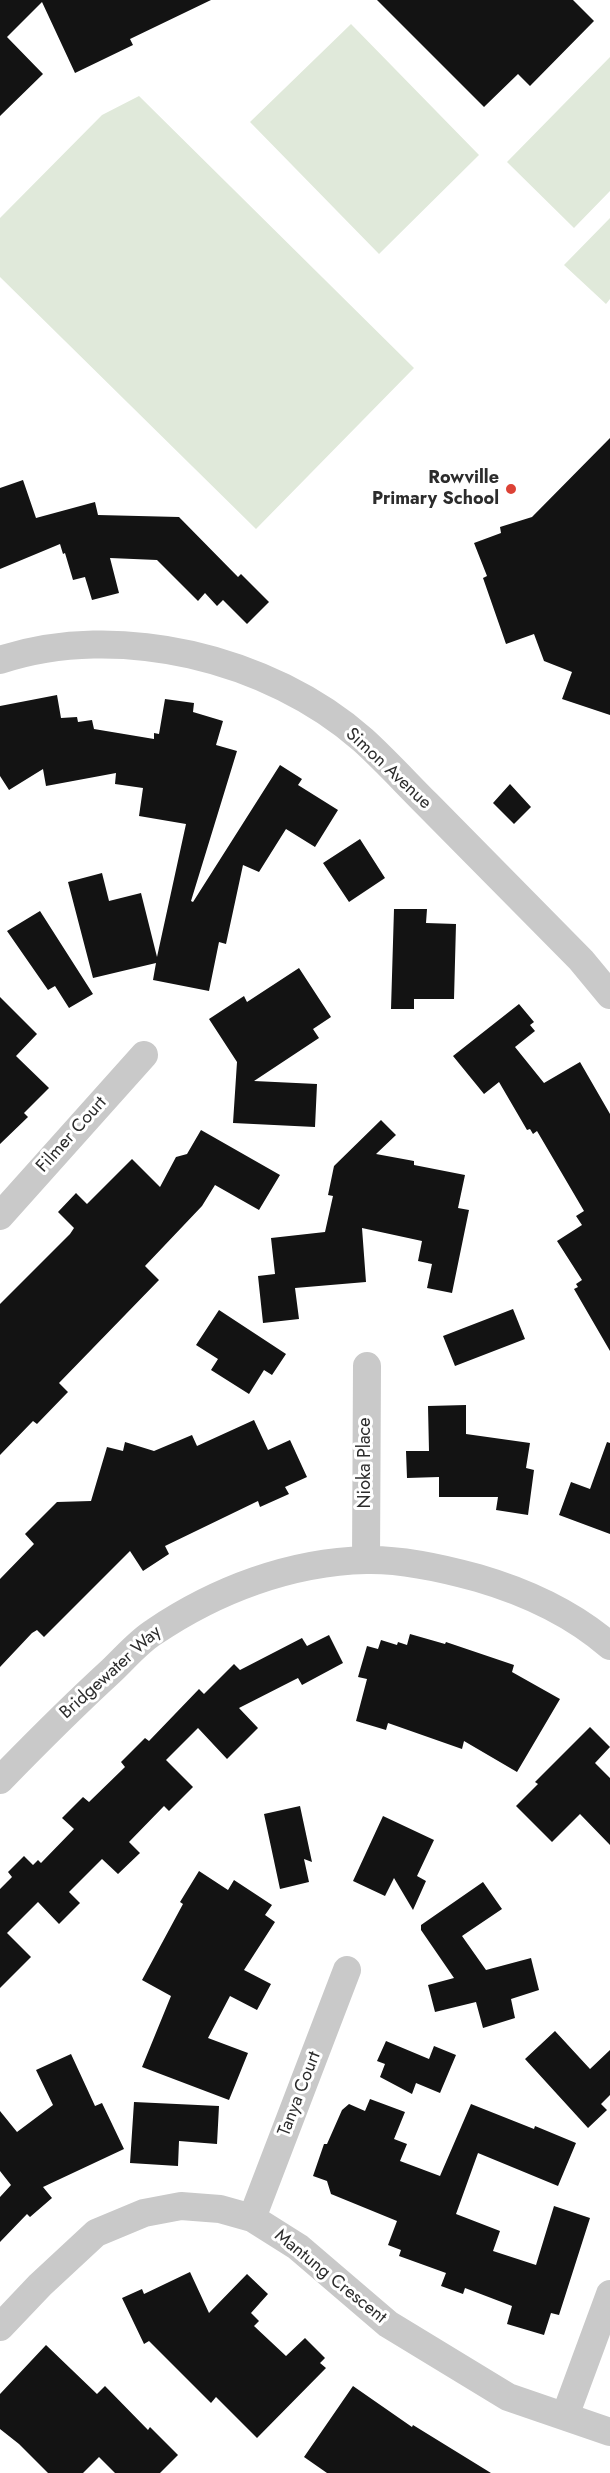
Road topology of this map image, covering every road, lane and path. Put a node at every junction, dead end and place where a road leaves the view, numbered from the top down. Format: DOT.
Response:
graph roads {
  1 [pos="0,660"];
  2 [pos="610,995"];
  3 [pos="144,1055"];
  4 [pos="0,1216"];
  5 [pos="367,1366"];
  6 [pos="366,1560"];
  7 [pos="609,1644"];
  8 [pos="0,1780"];
  9 [pos="347,1970"];
  10 [pos="252,2218"];
  11 [pos="610,2294"];
  12 [pos="0,2327"];
  13 [pos="566,2416"];
  14 [pos="610,2432"];
  1 -- 2 [label="street, Simon Avenue"];
  3 -- 4 [label="street, Filmer Court"];
  5 -- 6 [label="street, Nioka Place"];
  6 -- 7 [label="street, Bridgewater Way"];
  6 -- 8 [label="street, Bridgewater Way"];
  9 -- 10 [label="street, Tanya Court"];
  10 -- 12 [label="street, Mantung Crescent"];
  10 -- 13 [label="street, Mantung Crescent"];
  11 -- 13 [label="street"];
  13 -- 14 [label="street, Mantung Crescent"];
}
